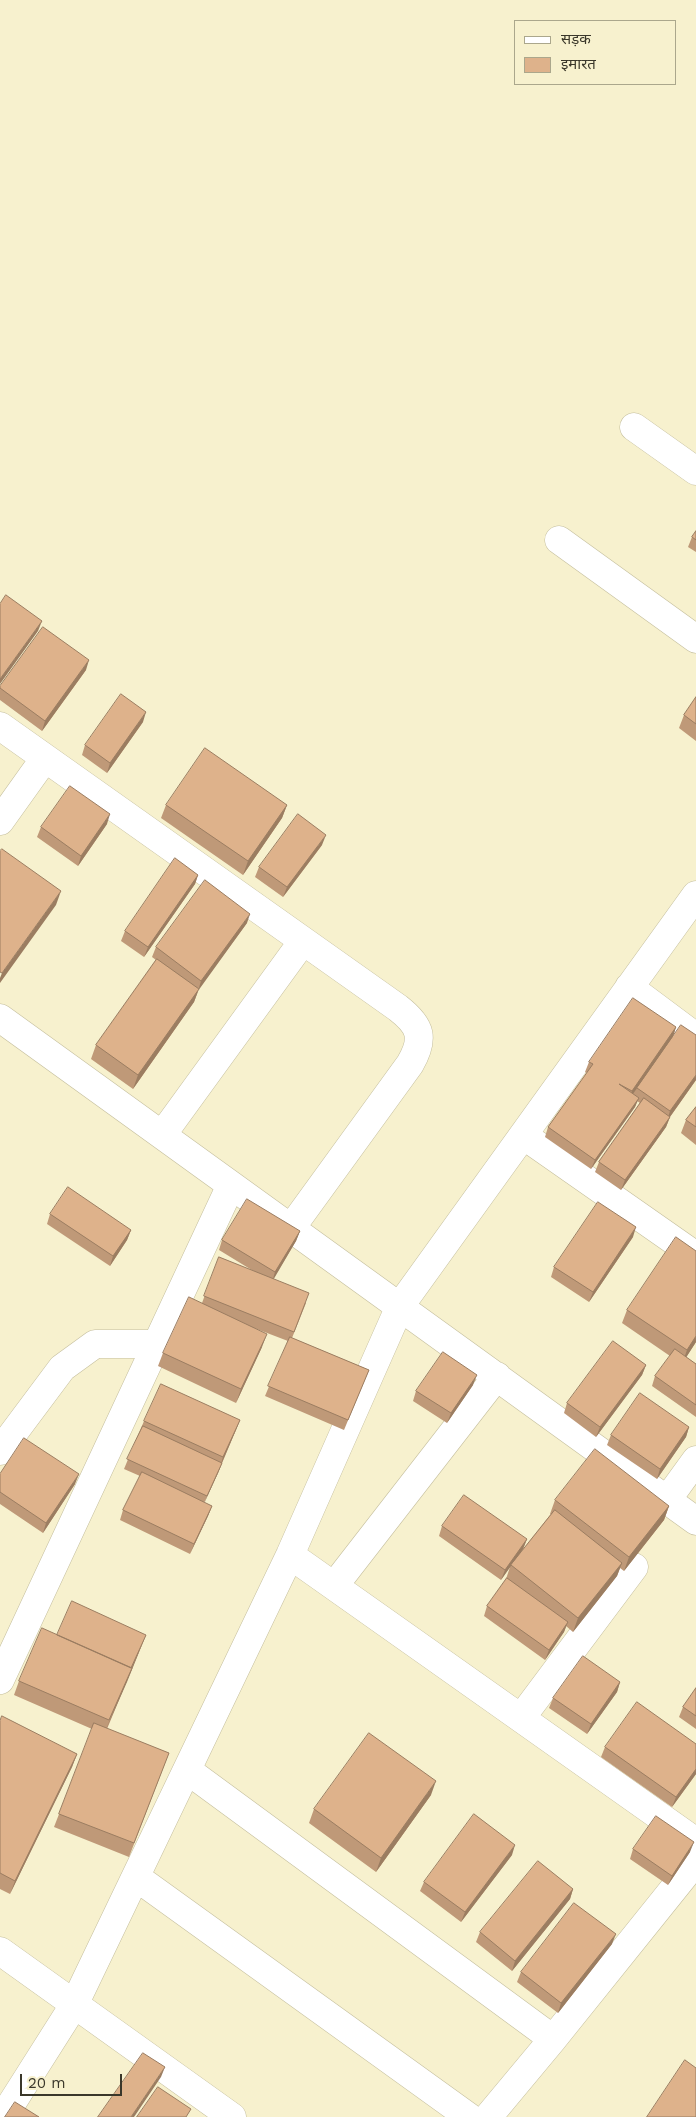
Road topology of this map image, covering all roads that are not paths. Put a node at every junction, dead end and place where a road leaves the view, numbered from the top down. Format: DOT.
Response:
graph roads {
  1 [pos="634,426"];
  2 [pos="696,471"];
  3 [pos="560,540"];
  4 [pos="696,638"];
  5 [pos="0,726"];
  6 [pos="45,758"];
  7 [pos="0,821"];
  8 [pos="696,895"];
  9 [pos="304,941"];
  10 [pos="629,987"];
  11 [pos="0,1018"];
  12 [pos="696,1036"];
  13 [pos="162,1135"];
  14 [pos="523,1135"];
  15 [pos="231,1185"];
  16 [pos="291,1228"];
  17 [pos="696,1256"];
  18 [pos="400,1306"];
  19 [pos="157,1344"];
  20 [pos="497,1376"];
  21 [pos="0,1451"];
  22 [pos="696,1460"];
  23 [pos="667,1500"];
  24 [pos="696,1520"];
  25 [pos="290,1555"];
  26 [pos="634,1567"];
  27 [pos="334,1586"];
  28 [pos="0,1680"];
  29 [pos="520,1718"];
  30 [pos="187,1770"];
  31 [pos="696,1842"];
  32 [pos="696,1861"];
  33 [pos="136,1877"];
  34 [pos="0,1951"];
  35 [pos="74,2005"];
  36 [pos="553,2039"];
  37 [pos="3,2117"];
  38 [pos="232,2117"];
  39 [pos="469,2117"];
  40 [pos="488,2117"];
  1 -- 2 [label="street"];
  3 -- 4 [label="street"];
  5 -- 6 [label="street"];
  6 -- 7 [label="street"];
  6 -- 9 [label="street"];
  8 -- 10 [label="street"];
  9 -- 13 [label="street"];
  9 -- 16 [label="street"];
  10 -- 12 [label="street"];
  10 -- 14 [label="street"];
  11 -- 13 [label="street"];
  13 -- 15 [label="street"];
  14 -- 17 [label="street"];
  14 -- 18 [label="street"];
  15 -- 16 [label="street"];
  15 -- 19 [label="street"];
  16 -- 18 [label="street"];
  18 -- 20 [label="street"];
  18 -- 25 [label="street"];
  19 -- 21 [label="street"];
  19 -- 28 [label="street"];
  20 -- 23 [label="street"];
  20 -- 27 [label="street"];
  22 -- 23 [label="street"];
  23 -- 24 [label="street"];
  25 -- 27 [label="street"];
  25 -- 30 [label="street"];
  26 -- 29 [label="street"];
  27 -- 29 [label="street"];
  29 -- 31 [label="street"];
  30 -- 33 [label="street"];
  30 -- 36 [label="street"];
  32 -- 36 [label="street"];
  33 -- 35 [label="street"];
  33 -- 39 [label="street"];
  34 -- 35 [label="street"];
  35 -- 37 [label="street"];
  35 -- 38 [label="street"];
  36 -- 40 [label="street"];
}
